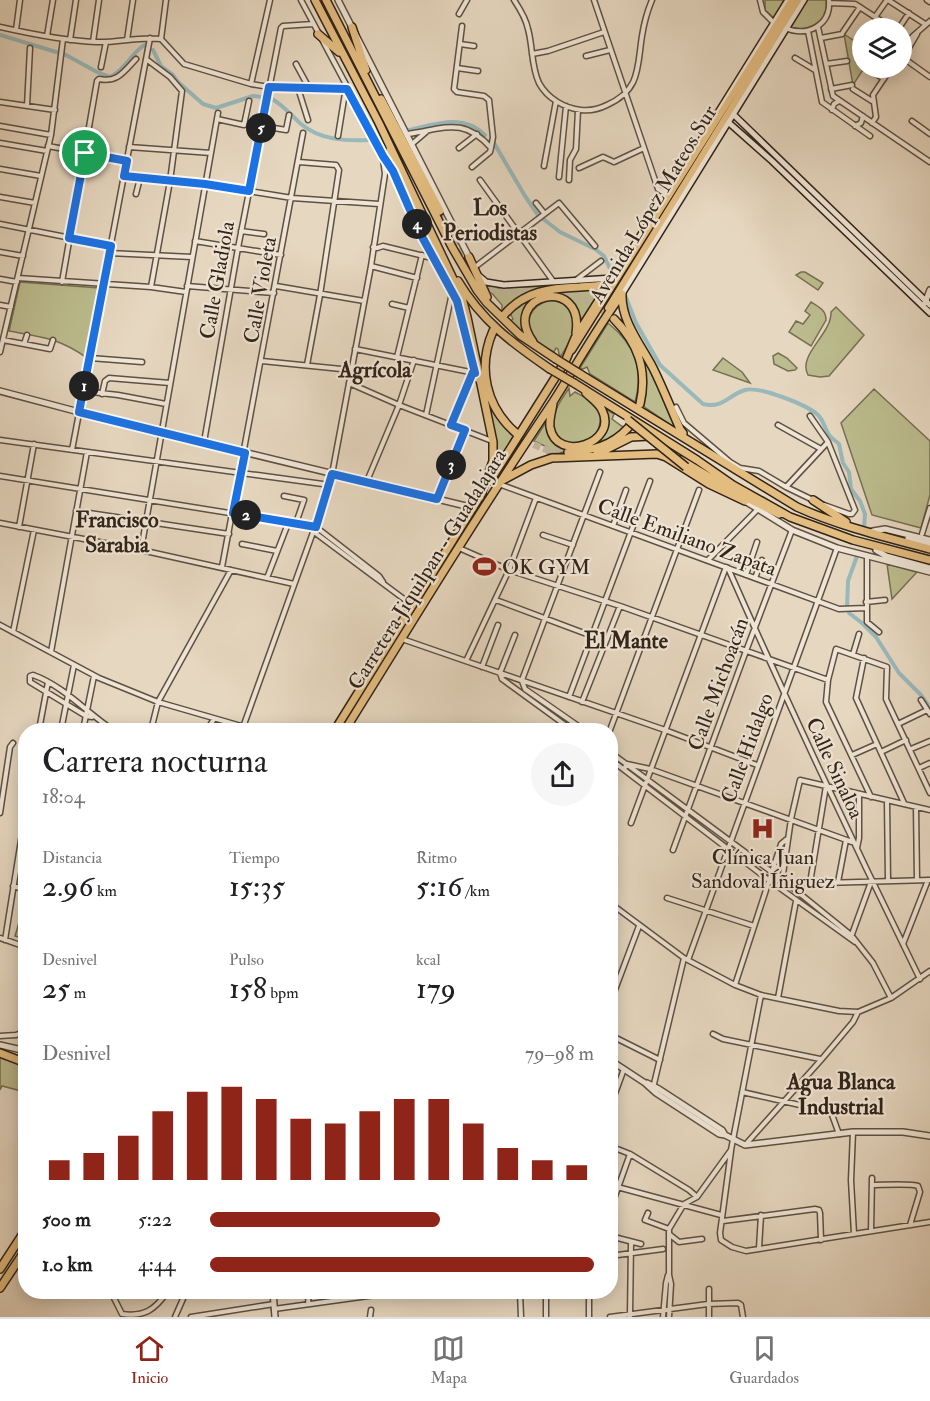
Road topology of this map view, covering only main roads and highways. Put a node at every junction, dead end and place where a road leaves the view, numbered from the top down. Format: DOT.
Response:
graph roads {
  1 [pos="315,0"];
  2 [pos="326,0"];
  3 [pos="792,0"];
  4 [pos="798,0"];
  5 [pos="336,20"];
  6 [pos="352,27"];
  7 [pos="318,34"];
  8 [pos="343,56"];
  9 [pos="366,70"];
  10 [pos="726,106"];
  11 [pos="711,123"];
  12 [pos="389,145"];
  13 [pos="392,170"];
  14 [pos="440,211"];
  15 [pos="415,219"];
  16 [pos="442,255"];
  17 [pos="469,257"];
  18 [pos="619,283"];
  19 [pos="493,310"];
  20 [pos="504,315"];
  21 [pos="614,319"];
  22 [pos="493,331"];
  23 [pos="575,338"];
  24 [pos="536,346"];
  25 [pos="565,362"];
  26 [pos="574,383"];
  27 [pos="594,394"];
  28 [pos="553,401"];
  29 [pos="640,404"];
  30 [pos="528,421"];
  31 [pos="628,424"];
  32 [pos="537,425"];
  33 [pos="516,434"];
  34 [pos="689,439"];
  35 [pos="613,453"];
  36 [pos="588,456"];
  37 [pos="713,456"];
  38 [pos="730,462"];
  39 [pos="500,483"];
  40 [pos="732,488"];
  41 [pos="480,497"];
  42 [pos="813,500"];
  43 [pos="745,501"];
  44 [pos="855,529"];
  45 [pos="930,549"];
  46 [pos="930,560"];
  47 [pos="339,723"];
  48 [pos="349,723"];
  49 [pos="0,1053"];
  50 [pos="18,1059"];
  51 [pos="18,1241"];
  52 [pos="18,1261"];
  53 [pos="0,1269"];
  54 [pos="0,1288"];
  1 -- 8 [label="highway"];
  2 -- 5 [label="highway"];
  3 -- 10 [label="main road, Avenida López Mateos Sur"];
  4 -- 18 [label="main road, Avenida López Mateos Sur"];
  5 -- 9 [label="highway"];
  5 -- 19 [label="highway"];
  6 -- 9 [label="highway"];
  7 -- 8 [label="highway"];
  8 -- 12 [label="highway"];
  9 -- 14 [label="highway"];
  10 -- 11 [label="main road"];
  10 -- 18 [label="main road, Avenida López Mateos Sur"];
  12 -- 13 [label="highway"];
  12 -- 16 [label="highway"];
  15 -- 16 [label="highway"];
  16 -- 26 [label="highway, bridge"];
  16 -- 41 [label="highway"];
  17 -- 19 [label="highway"];
  18 -- 20 [label="highway"];
  18 -- 23 [label="highway"];
  18 -- 25 [label="main road, Avenida López Mateos Sur"];
  18 -- 28 [label="highway, Avenida López Mateos Sur"];
  18 -- 34 [label="highway"];
  19 -- 24 [label="highway"];
  21 -- 29 [label="highway"];
  22 -- 33 [label="highway"];
  23 -- 24 [label="highway"];
  23 -- 25 [label="highway"];
  24 -- 34 [label="highway, bridge"];
  25 -- 30 [label="highway, Avenida López Mateos Sur"];
  26 -- 27 [label="highway"];
  26 -- 28 [label="highway"];
  27 -- 31 [label="highway"];
  27 -- 40 [label="highway"];
  28 -- 32 [label="highway, Avenida López Mateos Sur"];
  30 -- 41 [label="highway, Carretera Jiquilpan - Guadalajara"];
  31 -- 39 [label="highway"];
  31 -- 43 [label="highway, bridge"];
  32 -- 39 [label="highway, Carretera Jiquilpan - Guadalajara"];
  34 -- 37 [label="highway"];
  35 -- 40 [label="highway"];
  36 -- 39 [label="highway"];
  36 -- 40 [label="highway"];
  36 -- 43 [label="highway"];
  37 -- 38 [label="highway"];
  37 -- 44 [label="highway"];
  39 -- 48 [label="highway, Carretera Jiquilpan - Guadalajara"];
  40 -- 43 [label="highway"];
  40 -- 46 [label="highway"];
  41 -- 47 [label="highway, Carretera Jiquilpan - Guadalajara"];
  42 -- 44 [label="highway"];
  44 -- 45 [label="highway"];
  49 -- 50 [label="highway"];
  51 -- 53 [label="highway"];
  52 -- 54 [label="highway"];
}
